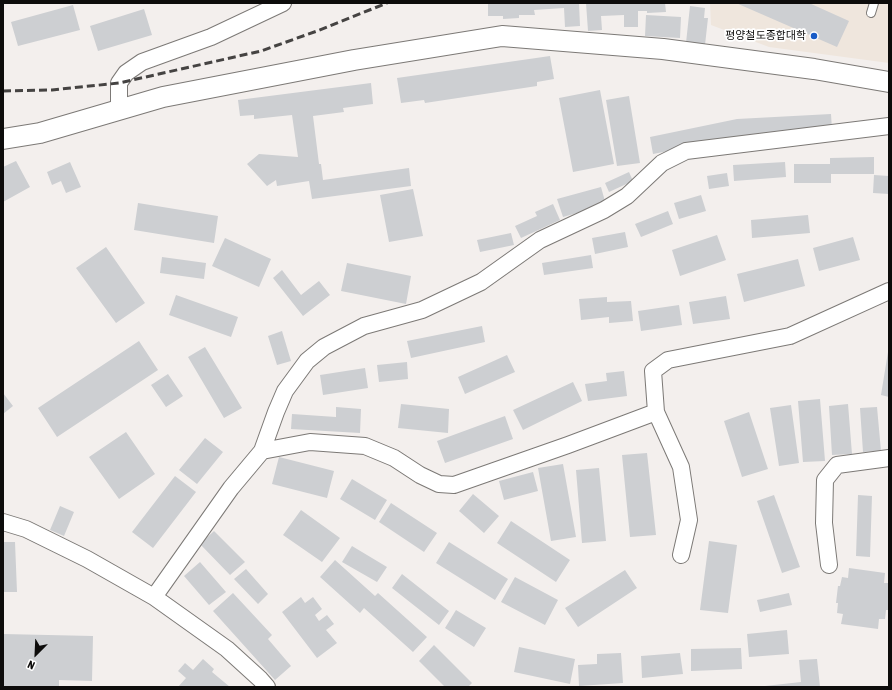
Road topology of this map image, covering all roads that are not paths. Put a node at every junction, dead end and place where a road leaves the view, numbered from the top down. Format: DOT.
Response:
graph roads {
  1 [pos="283,3"];
  2 [pos="874,3"];
  3 [pos="871,13"];
  4 [pos="889,82"];
  5 [pos="119,110"];
  6 [pos="889,126"];
  7 [pos="3,139"];
  8 [pos="889,291"];
  9 [pos="656,412"];
  10 [pos="262,451"];
  11 [pos="889,458"];
  12 [pos="3,522"];
  13 [pos="681,555"];
  14 [pos="829,566"];
  15 [pos="154,597"];
  16 [pos="267,687"];
  1 -- 5 [label="street"];
  2 -- 3 [label="lane"];
  4 -- 5 [label="street"];
  5 -- 7 [label="street"];
  6 -- 10 [label="street"];
  8 -- 9 [label="street"];
  9 -- 10 [label="street"];
  9 -- 13 [label="street"];
  10 -- 15 [label="street"];
  11 -- 14 [label="street"];
  12 -- 15 [label="street"];
  15 -- 16 [label="street"];
}
